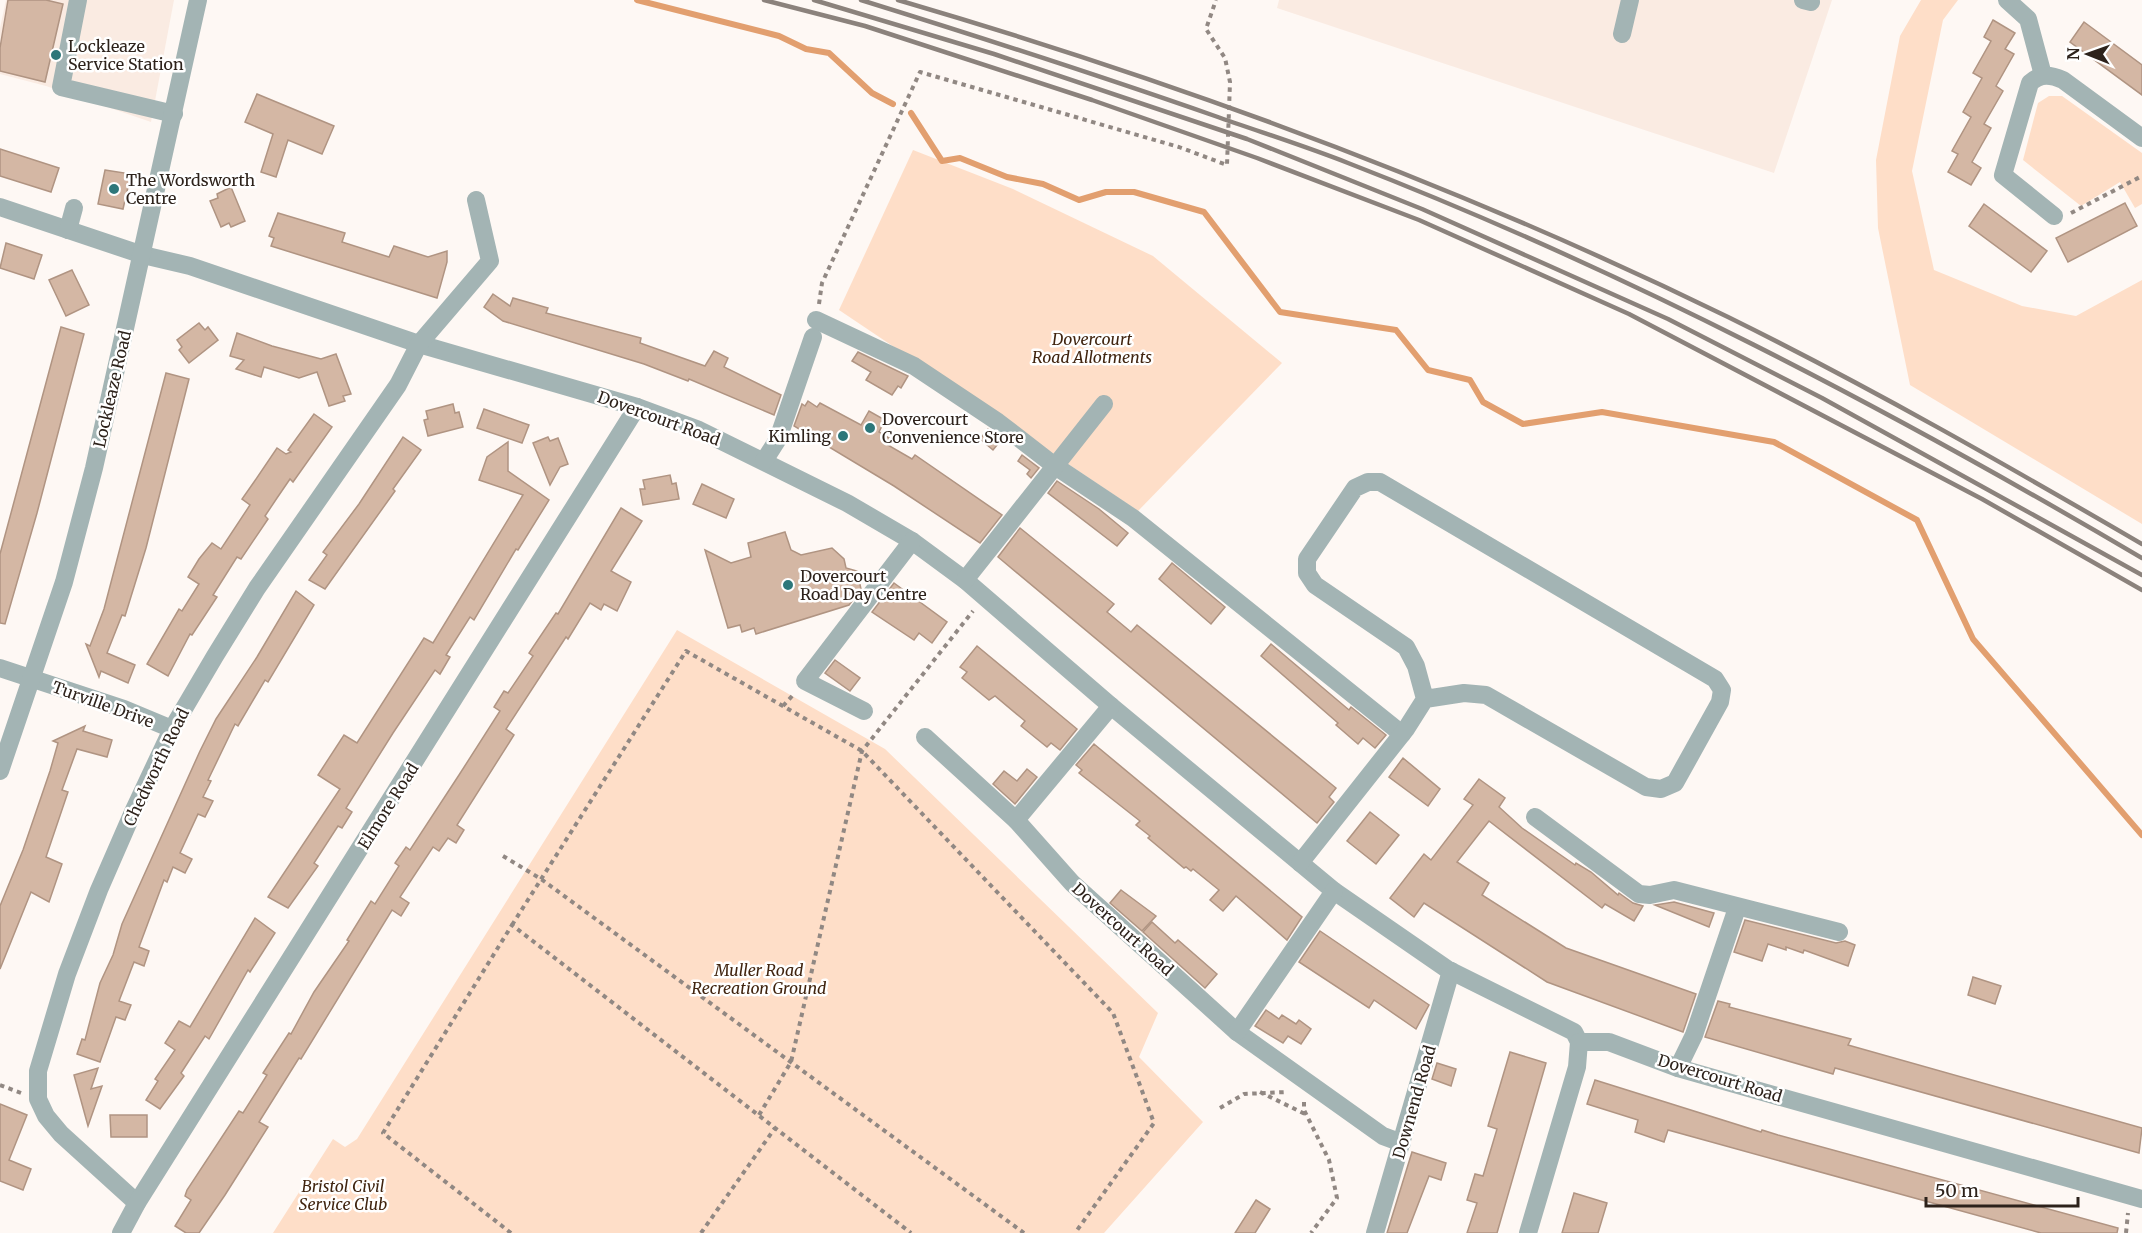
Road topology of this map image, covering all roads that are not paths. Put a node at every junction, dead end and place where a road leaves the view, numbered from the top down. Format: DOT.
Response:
graph roads {
  1 [pos="78,0"];
  2 [pos="198,0"];
  3 [pos="1630,0"];
  4 [pos="2007,0"];
  5 [pos="1622,34"];
  6 [pos="2043,75"];
  7 [pos="174,114"];
  8 [pos="2142,138"];
  9 [pos="476,200"];
  10 [pos="0,207"];
  11 [pos="74,208"];
  12 [pos="2061,215"];
  13 [pos="68,230"];
  14 [pos="143,255"];
  15 [pos="419,344"];
  16 [pos="1104,404"];
  17 [pos="636,407"];
  18 [pos="764,461"];
  19 [pos="1055,466"];
  20 [pos="912,541"];
  21 [pos="965,580"];
  22 [pos="0,668"];
  23 [pos="33,679"];
  24 [pos="1425,699"];
  25 [pos="1111,706"];
  26 [pos="864,711"];
  27 [pos="172,729"];
  28 [pos="1402,734"];
  29 [pos="926,737"];
  30 [pos="0,771"];
  31 [pos="1535,817"];
  32 [pos="1016,820"];
  33 [pos="1300,863"];
  34 [pos="1334,891"];
  35 [pos="1737,908"];
  36 [pos="1839,932"];
  37 [pos="1451,971"];
  38 [pos="1237,1032"];
  39 [pos="1579,1042"];
  40 [pos="1678,1068"];
  41 [pos="1402,1143"];
  42 [pos="2142,1198"];
  43 [pos="137,1203"];
  44 [pos="121,1233"];
  45 [pos="1376,1233"];
  46 [pos="1528,1233"];
  1 -- 7 [label="street"];
  2 -- 7 [label="street, Lockleaze Road"];
  3 -- 5 [label="street"];
  4 -- 6 [label="street"];
  6 -- 8 [label="street"];
  6 -- 12 [label="street"];
  7 -- 14 [label="street, Lockleaze Road"];
  9 -- 15 [label="street, Chedworth Road"];
  10 -- 13 [label="street, Dovercourt Road"];
  11 -- 13 [label="street"];
  13 -- 14 [label="street, Dovercourt Road"];
  14 -- 15 [label="street, Dovercourt Road"];
  14 -- 23 [label="street, Lockleaze Road"];
  15 -- 17 [label="street, Dovercourt Road"];
  15 -- 27 [label="street, Chedworth Road"];
  16 -- 19 [label="street"];
  17 -- 18 [label="street, Dovercourt Road"];
  17 -- 43 [label="street, Elmore Road"];
  18 -- 19 [label="street"];
  18 -- 20 [label="street, Dovercourt Road"];
  19 -- 21 [label="street"];
  19 -- 28 [label="street"];
  20 -- 21 [label="street, Dovercourt Road"];
  20 -- 26 [label="street"];
  21 -- 25 [label="street, Dovercourt Road"];
  22 -- 23 [label="street, Turville Drive"];
  23 -- 27 [label="street, Turville Drive"];
  23 -- 30 [label="street, Lockleaze Road"];
  24 -- 24 [label="street"];
  24 -- 28 [label="street"];
  25 -- 32 [label="street"];
  25 -- 33 [label="street, Dovercourt Road"];
  27 -- 43 [label="street, Chedworth Road"];
  28 -- 33 [label="street"];
  29 -- 32 [label="street, Dovercourt Road"];
  31 -- 35 [label="street"];
  32 -- 38 [label="street, Dovercourt Road"];
  33 -- 34 [label="street, Dovercourt Road"];
  34 -- 37 [label="street, Dovercourt Road"];
  34 -- 38 [label="street"];
  35 -- 36 [label="street"];
  35 -- 40 [label="street"];
  37 -- 39 [label="street, Dovercourt Road"];
  37 -- 41 [label="street, Downend Road"];
  38 -- 41 [label="street, Dovercourt Road"];
  39 -- 40 [label="street, Dovercourt Road"];
  39 -- 46 [label="street"];
  40 -- 42 [label="street, Dovercourt Road"];
  41 -- 45 [label="street, Downend Road"];
  43 -- 44 [label="street, Elmore Road"];
}
